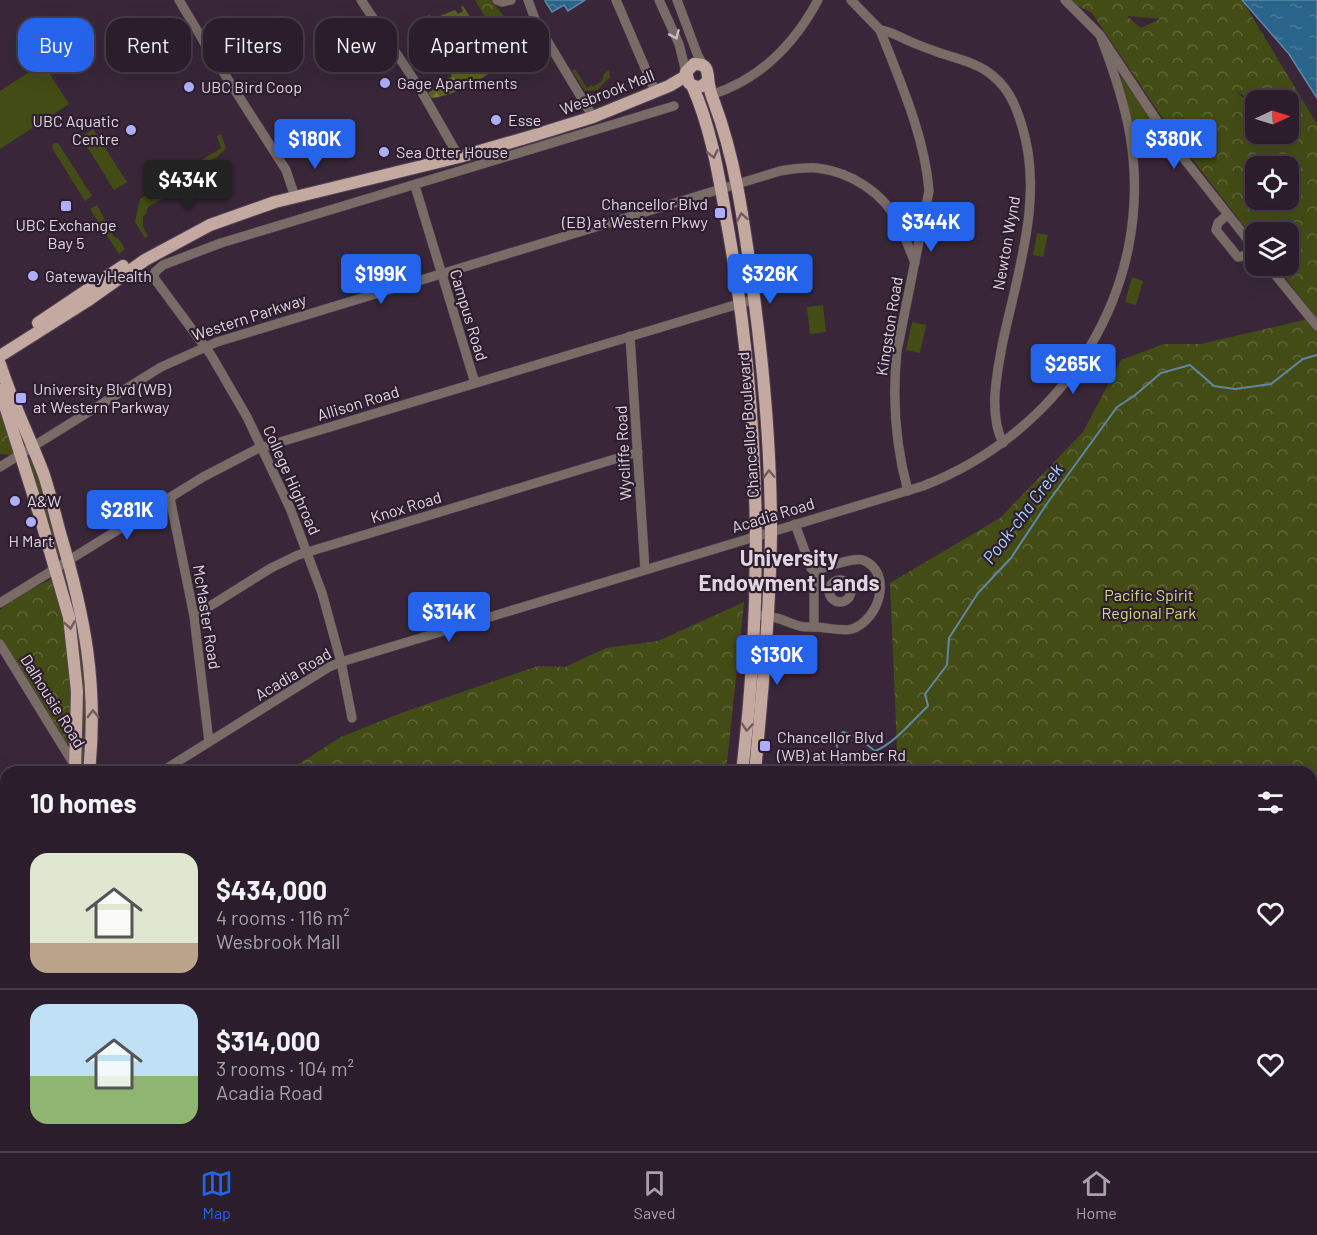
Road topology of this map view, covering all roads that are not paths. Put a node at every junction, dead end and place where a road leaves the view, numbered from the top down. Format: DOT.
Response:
graph roads {
  1 [pos="361,0"];
  2 [pos="497,0"];
  3 [pos="510,0"];
  4 [pos="528,0"];
  5 [pos="616,0"];
  6 [pos="659,0"];
  7 [pos="677,0"];
  8 [pos="818,0"];
  9 [pos="851,0"];
  10 [pos="1065,0"];
  11 [pos="181,1"];
  12 [pos="880,30"];
  13 [pos="1100,34"];
  14 [pos="704,66"];
  15 [pos="1123,68"];
  16 [pos="1114,78"];
  17 [pos="688,79"];
  18 [pos="708,80"];
  19 [pos="655,91"];
  20 [pos="711,95"];
  21 [pos="674,106"];
  22 [pos="593,117"];
  23 [pos="1159,124"];
  24 [pos="1130,133"];
  25 [pos="459,157"];
  26 [pos="736,184"];
  27 [pos="415,186"];
  28 [pos="721,188"];
  29 [pos="294,194"];
  30 [pos="1227,215"];
  31 [pos="1245,238"];
  32 [pos="1245,256"];
  33 [pos="915,264"];
  34 [pos="441,273"];
  35 [pos="1276,276"];
  36 [pos="754,299"];
  37 [pos="740,302"];
  38 [pos="1317,326"];
  39 [pos="630,336"];
  40 [pos="205,346"];
  41 [pos="0,347"];
  42 [pos="0,356"];
  43 [pos="0,364"];
  44 [pos="475,383"];
  45 [pos="0,390"];
  46 [pos="1003,443"];
  47 [pos="33,447"];
  48 [pos="262,447"];
  49 [pos="638,452"];
  50 [pos="21,455"];
  51 [pos="0,468"];
  52 [pos="908,491"];
  53 [pos="170,498"];
  54 [pos="795,524"];
  55 [pos="771,532"];
  56 [pos="755,537"];
  57 [pos="308,552"];
  58 [pos="69,561"];
  59 [pos="56,568"];
  60 [pos="645,570"];
  61 [pos="814,571"];
  62 [pos="833,583"];
  63 [pos="769,594"];
  64 [pos="0,603"];
  65 [pos="753,615"];
  66 [pos="194,616"];
  67 [pos="767,616"];
  68 [pos="814,626"];
  69 [pos="0,644"];
  70 [pos="340,662"];
  71 [pos="352,718"];
  72 [pos="209,742"];
  73 [pos="75,766"];
  74 [pos="77,766"];
  75 [pos="88,766"];
  76 [pos="171,766"];
  77 [pos="743,766"];
  78 [pos="755,766"];
  1 -- 25 [label="street"];
  2 -- 3 [label="street"];
  4 -- 22 [label="street"];
  5 -- 19 [label="street"];
  6 -- 17 [label="street, Chancellor Boulevard, one-way"];
  7 -- 14 [label="street"];
  8 -- 20 [label="street"];
  9 -- 12 [label="street, Newton Wynd"];
  10 -- 13 [label="street"];
  11 -- 29 [label="street"];
  12 -- 33 [label="street, Kingston Road"];
  12 -- 46 [label="street, Newton Wynd"];
  13 -- 15 [label="street"];
  13 -- 16 [label="street, Acadia Road"];
  14 -- 17 [label="main road"];
  14 -- 18 [label="main road"];
  15 -- 16 [label="street"];
  15 -- 23 [label="street"];
  16 -- 24 [label="street, Acadia Road"];
  17 -- 18 [label="main road"];
  17 -- 19 [label="main road, Wesbrook Mall"];
  17 -- 28 [label="main road, Chancellor Boulevard, one-way"];
  18 -- 20 [label="main road, Chancellor Boulevard"];
  19 -- 22 [label="main road, Wesbrook Mall"];
  20 -- 26 [label="main road, Chancellor Boulevard"];
  21 -- 27 [label="street"];
  22 -- 25 [label="main road, Wesbrook Mall"];
  23 -- 24 [label="street"];
  23 -- 30 [label="street"];
  24 -- 46 [label="street, Acadia Road"];
  25 -- 29 [label="main road, Wesbrook Mall"];
  26 -- 28 [label="street, Western Parkway"];
  26 -- 33 [label="street, Western Parkway"];
  36 -- 26 [label="main road, Chancellor Boulevard, one-way"];
  27 -- 34 [label="street, Campus Road"];
  27 -- 40 [label="street, College Highroad"];
  28 -- 34 [label="street, Western Parkway"];
  28 -- 37 [label="main road, Chancellor Boulevard"];
  29 -- 41 [label="main road, Wesbrook Mall"];
  29 -- 42 [label="main road, Wesbrook Mall"];
  30 -- 31 [label="street"];
  30 -- 32 [label="street"];
  33 -- 52 [label="street, Kingston Road"];
  34 -- 40 [label="street, Western Parkway"];
  34 -- 44 [label="street, Campus Road"];
  35 -- 38 [label="street"];
  36 -- 37 [label="street, Allison Road"];
  55 -- 36 [label="main road, Chancellor Boulevard, one-way"];
  37 -- 39 [label="street, Allison Road"];
  37 -- 56 [label="main road, Chancellor Boulevard"];
  39 -- 44 [label="street, Allison Road"];
  39 -- 49 [label="street, Wycliffe Road"];
  40 -- 47 [label="street, Western Parkway"];
  40 -- 48 [label="street, College Highroad"];
  43 -- 47 [label="main road"];
  44 -- 48 [label="street, Allison Road"];
  45 -- 50 [label="main road"];
  46 -- 52 [label="street, Acadia Road"];
  47 -- 50 [label="street, Western Parkway"];
  47 -- 58 [label="main road"];
  48 -- 53 [label="street, Allison Road"];
  48 -- 57 [label="street, College Highroad"];
  49 -- 57 [label="street, Knox Road"];
  49 -- 60 [label="street, Wycliffe Road"];
  50 -- 51 [label="street, Western Parkway"];
  50 -- 59 [label="main road"];
  52 -- 54 [label="street, Acadia Road"];
  53 -- 58 [label="street, Allison Road"];
  53 -- 66 [label="street, McMaster Road"];
  54 -- 55 [label="street, Acadia Road"];
  54 -- 61 [label="street"];
  55 -- 56 [label="street, Acadia Road"];
  55 -- 63 [label="main road, Chancellor Boulevard"];
  56 -- 60 [label="street, Acadia Road"];
  56 -- 63 [label="main road"];
  56 -- 65 [label="main road, Chancellor Boulevard"];
  57 -- 66 [label="street, Knox Road"];
  57 -- 70 [label="street, College Highroad"];
  58 -- 59 [label="street, Allison Road"];
  75 -- 58 [label="main road, one-way"];
  59 -- 64 [label="street, Allison Road"];
  59 -- 74 [label="main road, one-way"];
  60 -- 70 [label="street, Acadia Road"];
  61 -- 62 [label="street"];
  61 -- 68 [label="street"];
  61 -- 68 [label="street"];
  63 -- 67 [label="main road, Chancellor Boulevard"];
  65 -- 67 [label="street"];
  65 -- 77 [label="main road, Chancellor Boulevard, one-way"];
  66 -- 72 [label="street, McMaster Road"];
  67 -- 68 [label="street"];
  67 -- 78 [label="main road, Chancellor Boulevard"];
  69 -- 73 [label="street, Dalhousie Road"];
  70 -- 71 [label="street, College Highroad"];
  70 -- 72 [label="street, Acadia Road"];
  72 -- 76 [label="street, Acadia Road"];
}
